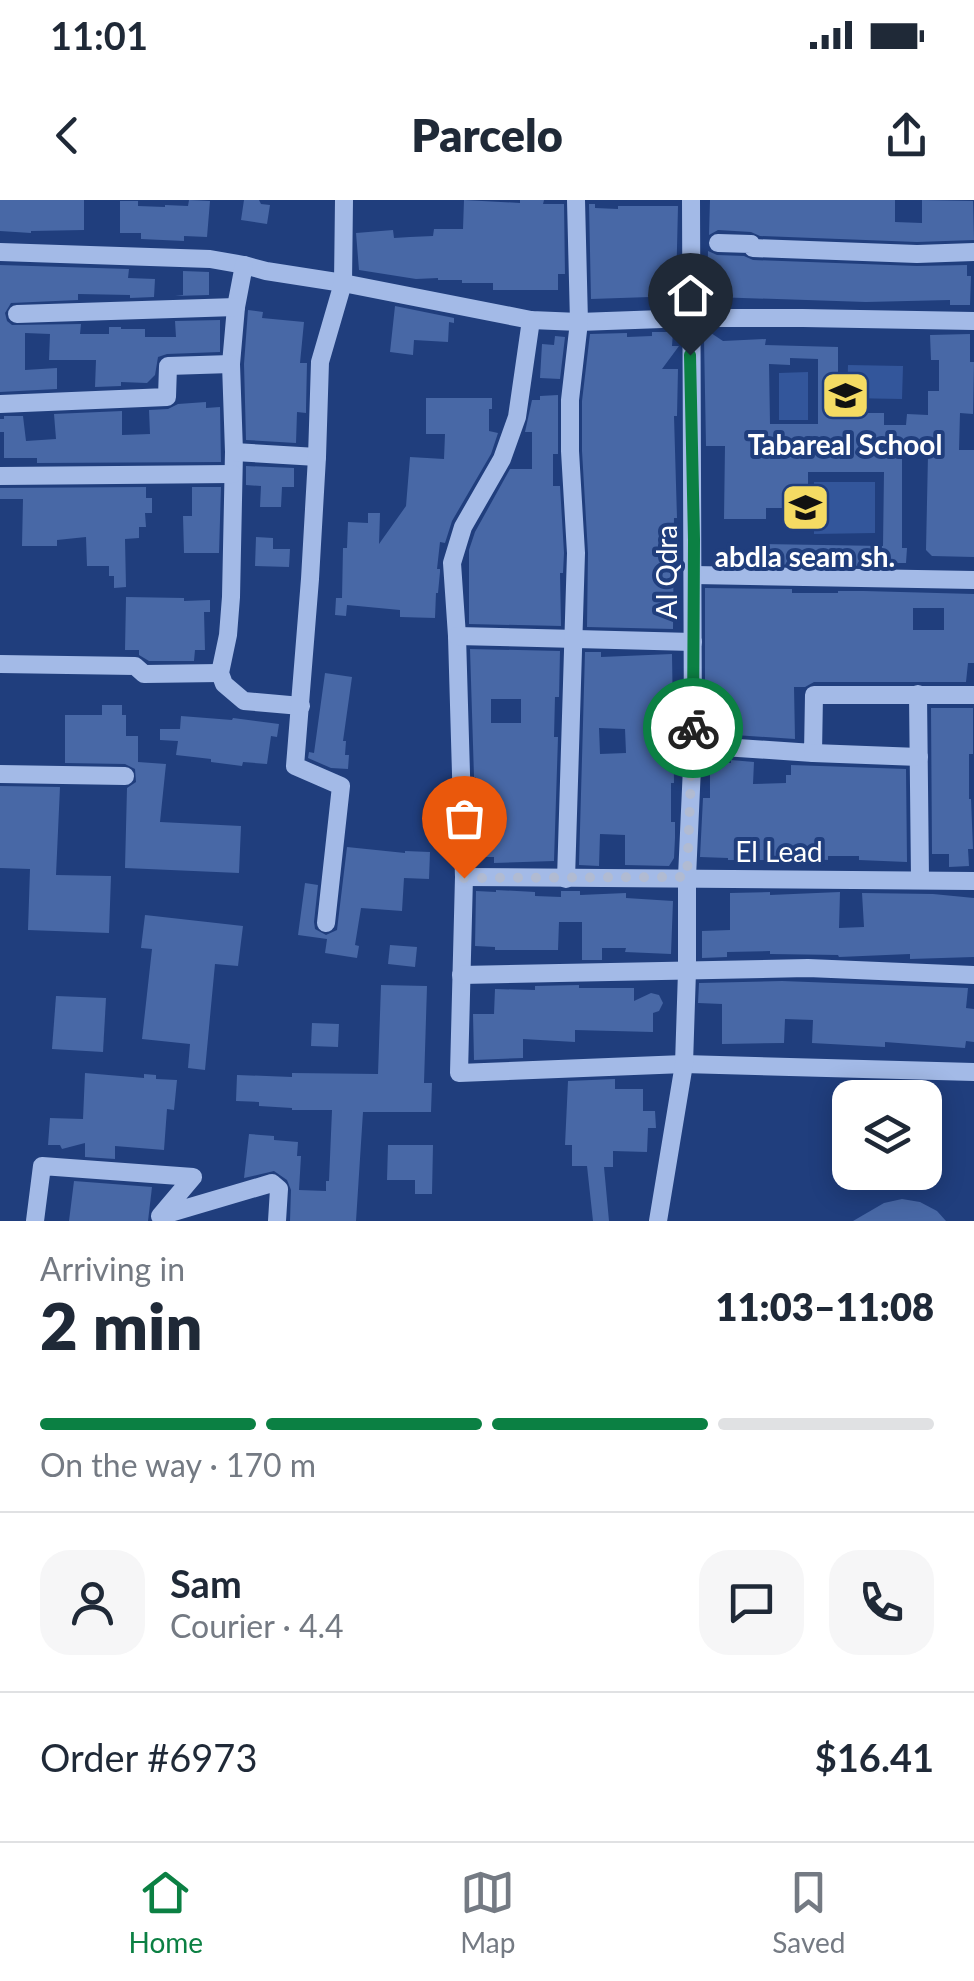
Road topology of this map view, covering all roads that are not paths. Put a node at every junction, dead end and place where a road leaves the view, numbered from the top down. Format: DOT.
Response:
graph roads {
  1 [pos="344,200"];
  2 [pos="576,200"];
  3 [pos="691,200"];
  4 [pos="718,243"];
  5 [pos="0,252"];
  6 [pos="974,252"];
  7 [pos="244,264"];
  8 [pos="343,283"];
  9 [pos="236,307"];
  10 [pos="17,314"];
  11 [pos="690,318"];
  12 [pos="531,320"];
  13 [pos="974,321"];
  14 [pos="578,322"];
  15 [pos="230,364"];
  16 [pos="0,404"];
  17 [pos="234,452"];
  18 [pos="317,457"];
  19 [pos="234,474"];
  20 [pos="0,476"];
  21 [pos="694,575"];
  22 [pos="974,580"];
  23 [pos="457,636"];
  24 [pos="574,639"];
  25 [pos="693,642"];
  26 [pos="0,664"];
  27 [pos="220,673"];
  28 [pos="918,694"];
  29 [pos="974,695"];
  30 [pos="301,706"];
  31 [pos="694,745"];
  32 [pos="812,753"];
  33 [pos="919,757"];
  34 [pos="0,774"];
  35 [pos="126,776"];
  36 [pos="687,877"];
  37 [pos="464,878"];
  38 [pos="566,879"];
  39 [pos="920,879"];
  40 [pos="974,881"];
  41 [pos="326,923"];
  42 [pos="687,971"];
  43 [pos="461,975"];
  44 [pos="974,976"];
  45 [pos="684,1064"];
  46 [pos="974,1072"];
  47 [pos="34,1221"];
  48 [pos="276,1221"];
  49 [pos="658,1221"];
  1 -- 8 [label="street"];
  2 -- 14 [label="street"];
  3 -- 11 [label="street, Al Qdra"];
  4 -- 6 [label="street"];
  5 -- 7 [label="street"];
  7 -- 8 [label="street"];
  7 -- 9 [label="street"];
  8 -- 12 [label="street"];
  8 -- 18 [label="street"];
  9 -- 10 [label="street"];
  9 -- 15 [label="street"];
  11 -- 13 [label="street"];
  11 -- 14 [label="street"];
  11 -- 21 [label="street, Al Qdra"];
  12 -- 14 [label="street"];
  12 -- 23 [label="street"];
  14 -- 24 [label="street"];
  15 -- 16 [label="street"];
  15 -- 17 [label="street"];
  17 -- 18 [label="street"];
  17 -- 19 [label="street"];
  18 -- 30 [label="street"];
  19 -- 20 [label="street"];
  19 -- 27 [label="street"];
  21 -- 22 [label="street"];
  21 -- 25 [label="street, Al Qdra"];
  23 -- 24 [label="street"];
  23 -- 37 [label="street"];
  24 -- 25 [label="street"];
  24 -- 38 [label="street"];
  25 -- 31 [label="street, Al Qdra"];
  26 -- 27 [label="street"];
  27 -- 30 [label="street"];
  28 -- 29 [label="street"];
  28 -- 32 [label="street"];
  28 -- 33 [label="street"];
  30 -- 41 [label="street"];
  31 -- 32 [label="street"];
  31 -- 36 [label="street, Al Qdra"];
  32 -- 33 [label="street"];
  33 -- 39 [label="street"];
  34 -- 35 [label="street"];
  36 -- 38 [label="street, El Lead"];
  36 -- 39 [label="street, El Lead"];
  36 -- 42 [label="street, Al Qdra"];
  37 -- 38 [label="street, El Lead"];
  37 -- 43 [label="street"];
  39 -- 40 [label="street, El Lead"];
  42 -- 43 [label="street"];
  42 -- 44 [label="street"];
  42 -- 45 [label="street, Al Qdra"];
  43 -- 45 [label="street"];
  45 -- 46 [label="street"];
  45 -- 49 [label="street, Al Qdra"];
  47 -- 48 [label="street"];
}
